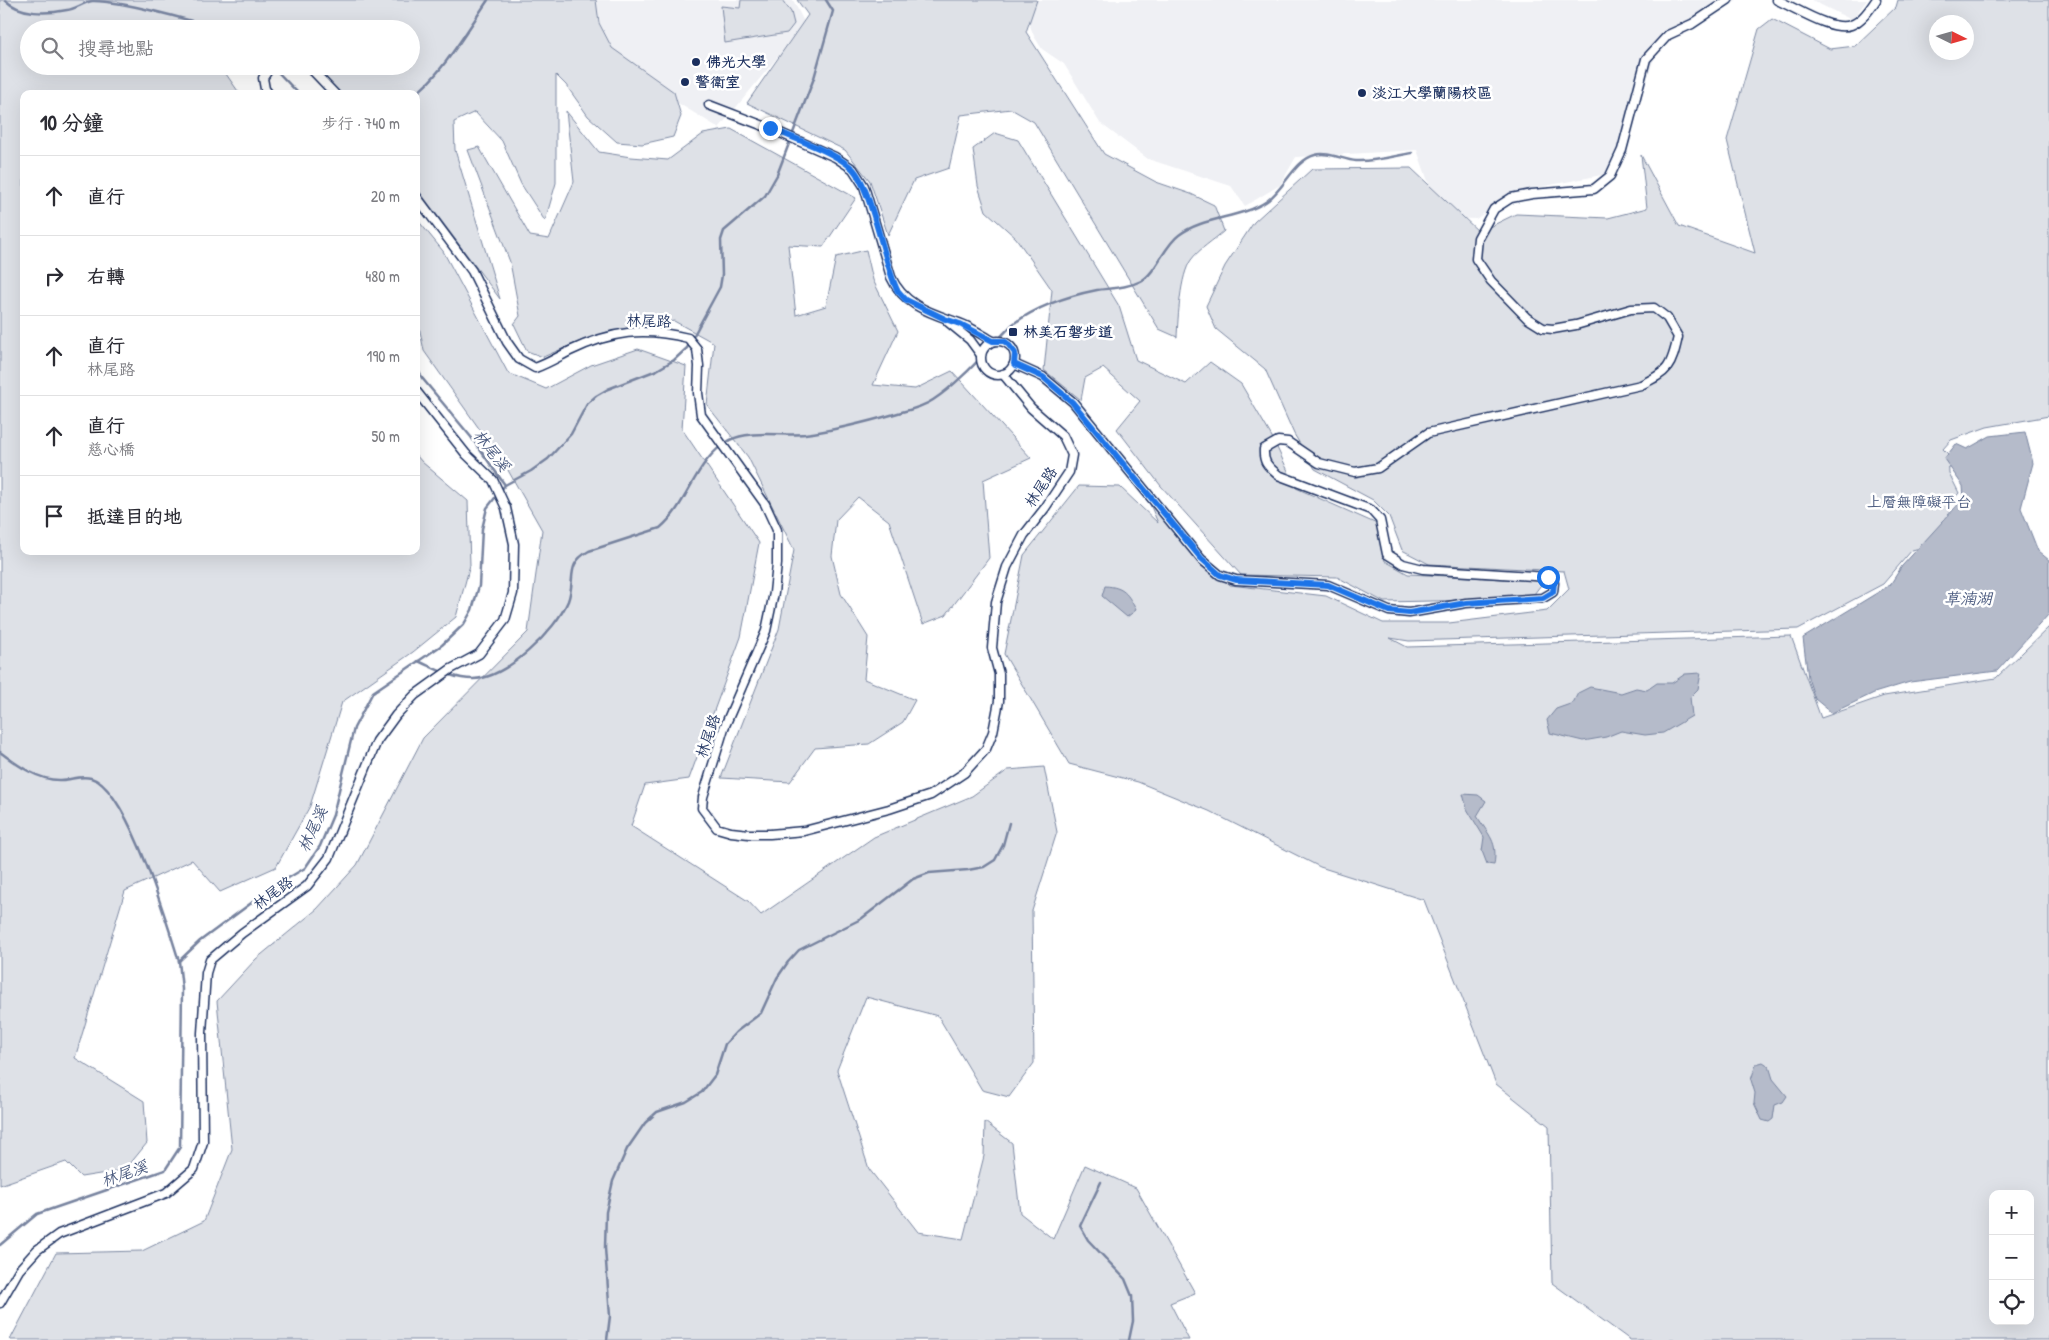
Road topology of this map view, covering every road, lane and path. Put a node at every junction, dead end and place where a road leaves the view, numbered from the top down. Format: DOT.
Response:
graph roads {
  1 [pos="1728,0"];
  2 [pos="1777,0"];
  3 [pos="1876,0"];
  4 [pos="265,75"];
  5 [pos="317,75"];
  6 [pos="266,90"];
  7 [pos="331,90"];
  8 [pos="709,105"];
  9 [pos="420,201"];
  10 [pos="945,319"];
  11 [pos="993,341"];
  12 [pos="981,355"];
  13 [pos="1014,364"];
  14 [pos="1003,374"];
  15 [pos="420,395"];
  16 [pos="0,1303"];
  1 -- 13 [label="street"];
  2 -- 3 [label="street"];
  4 -- 6 [label="street"];
  5 -- 7 [label="street"];
  8 -- 10 [label="street"];
  9 -- 14 [label="street, 林尾路"];
  10 -- 11 [label="street"];
  10 -- 12 [label="street"];
  11 -- 12 [label="street"];
  11 -- 13 [label="street"];
  12 -- 14 [label="street"];
  13 -- 14 [label="street"];
  15 -- 16 [label="street, 林尾路"];
}
